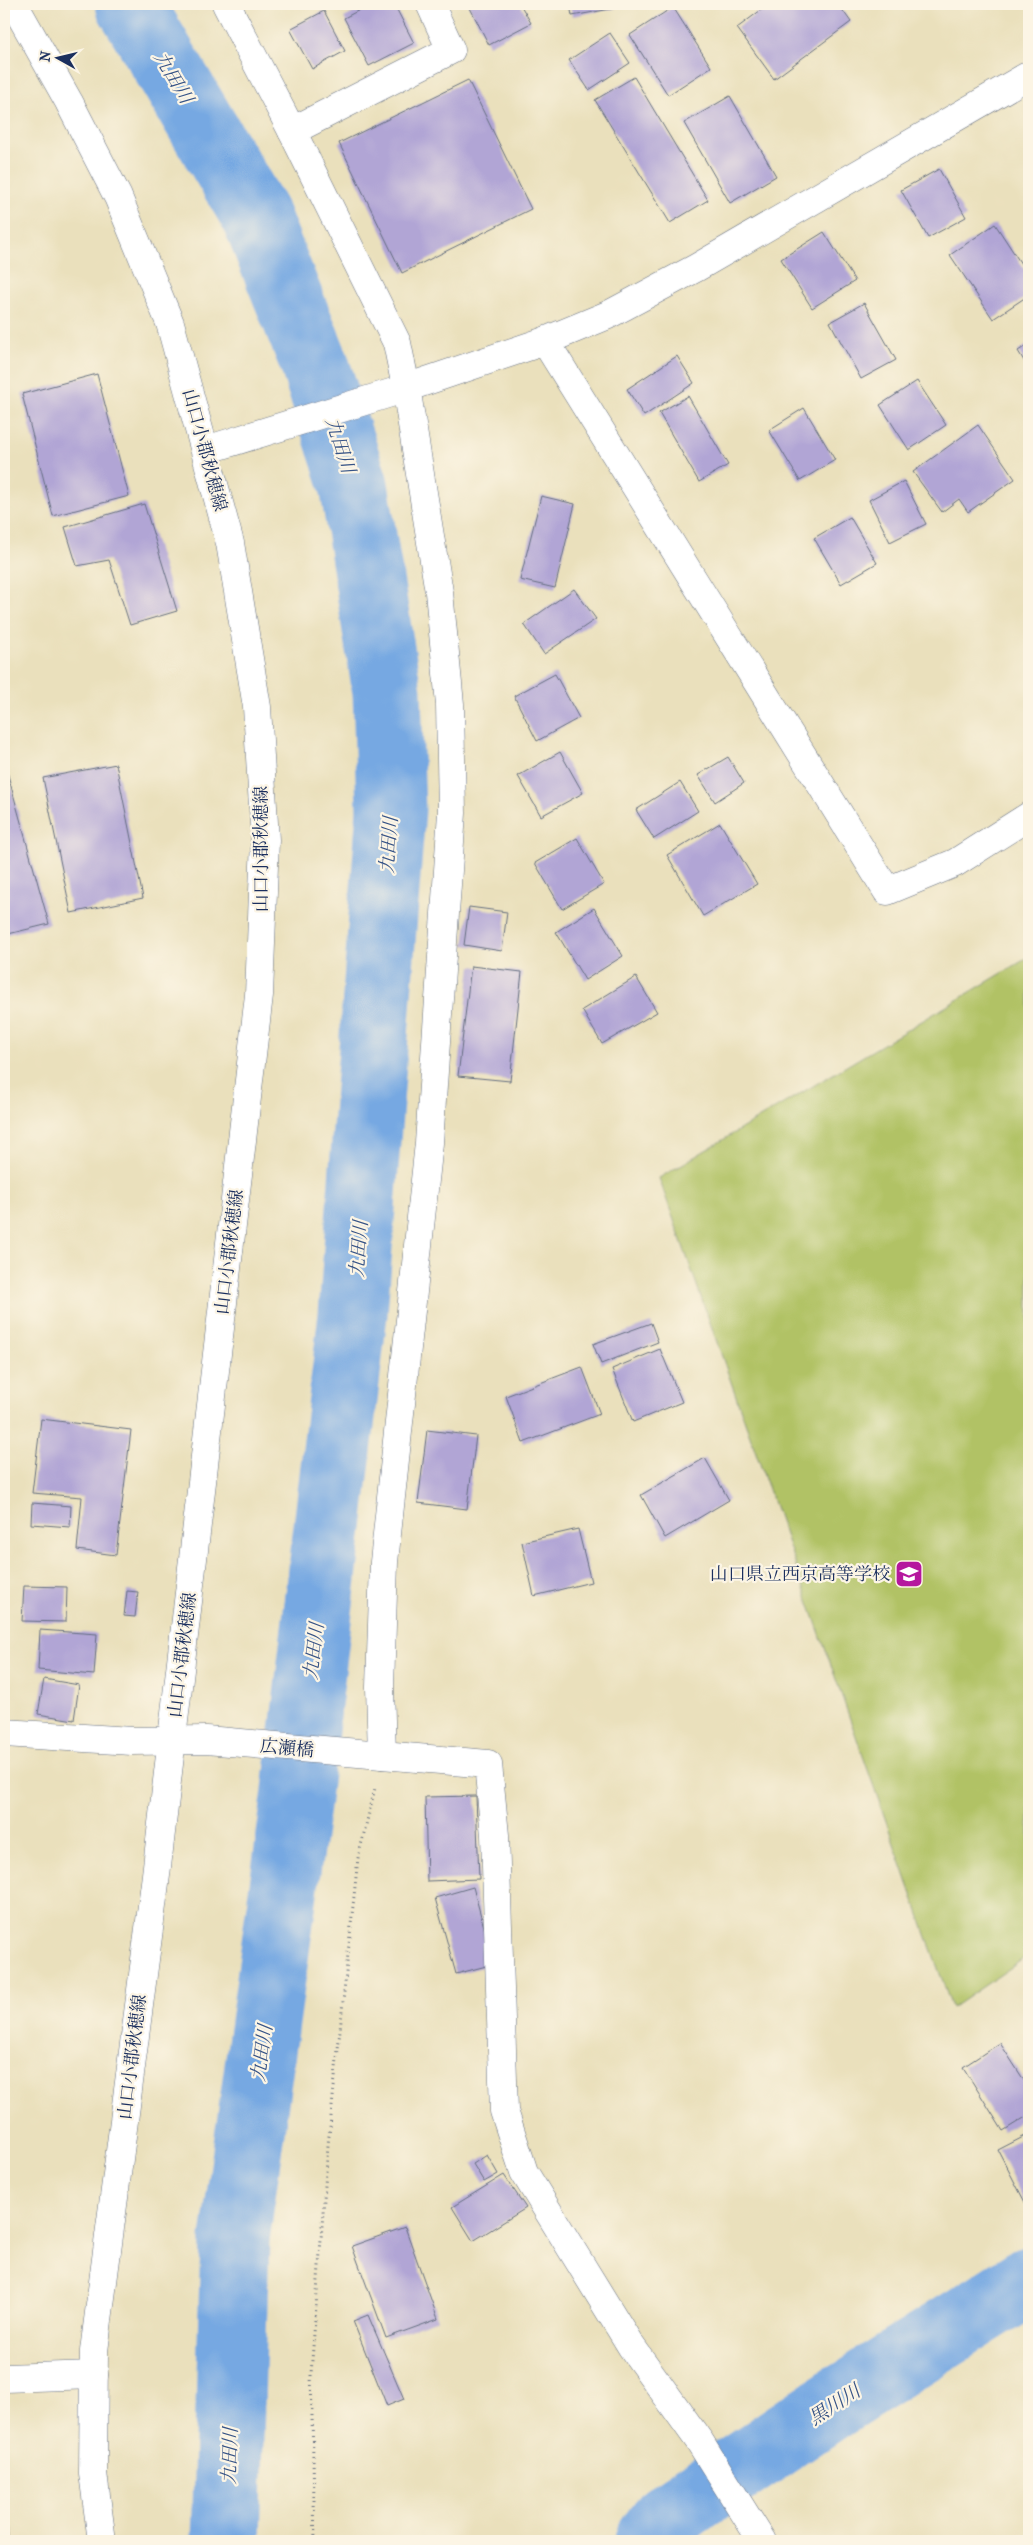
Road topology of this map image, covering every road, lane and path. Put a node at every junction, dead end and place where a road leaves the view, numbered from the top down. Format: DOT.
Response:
graph roads {
  1 [pos="14,4"];
  2 [pos="226,4"];
  3 [pos="430,4"];
  4 [pos="1029,75"];
  5 [pos="292,131"];
  6 [pos="545,341"];
  7 [pos="401,389"];
  8 [pos="206,450"];
  9 [pos="1029,816"];
  10 [pos="4,1733"];
  11 [pos="172,1741"];
  12 [pos="375,1755"];
  13 [pos="94,2375"];
  14 [pos="4,2378"];
  15 [pos="102,2541"];
  16 [pos="315,2541"];
  17 [pos="762,2541"];
  1 -- 8 [label="street, 山口小郡秋穂線"];
  2 -- 5 [label="street"];
  3 -- 5 [label="street"];
  4 -- 6 [label="street"];
  5 -- 7 [label="street"];
  6 -- 7 [label="street"];
  6 -- 9 [label="street"];
  7 -- 8 [label="street"];
  7 -- 12 [label="street"];
  8 -- 11 [label="street, 山口小郡秋穂線"];
  10 -- 11 [label="street, 広瀬橋"];
  11 -- 12 [label="street, 広瀬橋"];
  11 -- 13 [label="street, 山口小郡秋穂線"];
  12 -- 16 [label="path"];
  12 -- 17 [label="street, 広瀬橋"];
  13 -- 14 [label="street"];
  13 -- 15 [label="street, 山口小郡秋穂線"];
}
